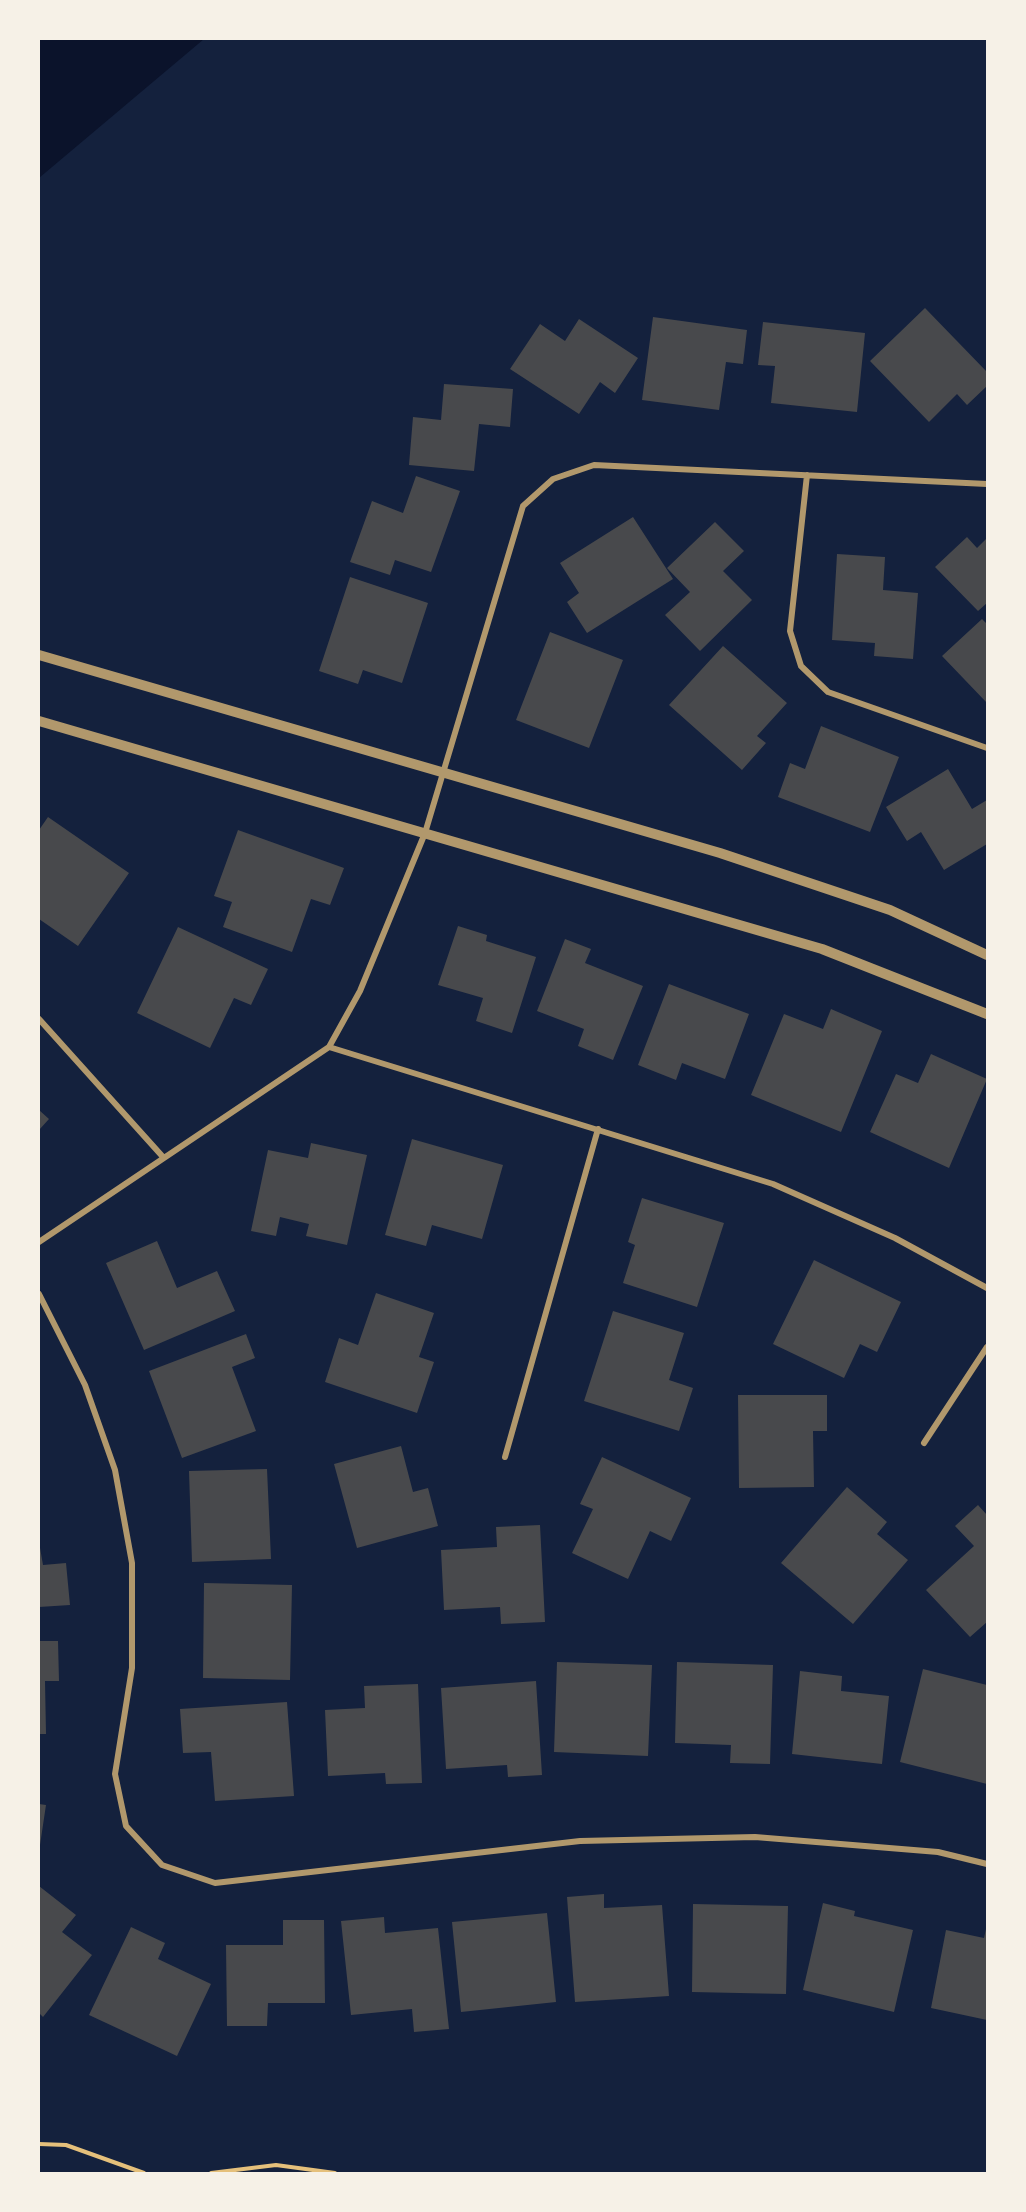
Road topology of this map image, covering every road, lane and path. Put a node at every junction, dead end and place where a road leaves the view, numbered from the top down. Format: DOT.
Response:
graph roads {
  1 [pos="807,475"];
  2 [pos="987,484"];
  3 [pos="39,655"];
  4 [pos="39,721"];
  5 [pos="987,748"];
  6 [pos="443,772"];
  7 [pos="425,833"];
  8 [pos="987,955"];
  9 [pos="987,1014"];
  10 [pos="39,1019"];
  11 [pos="329,1047"];
  12 [pos="598,1129"];
  13 [pos="164,1157"];
  14 [pos="39,1242"];
  15 [pos="987,1288"];
  16 [pos="39,1294"];
  17 [pos="987,1347"];
  18 [pos="924,1443"];
  19 [pos="505,1457"];
  20 [pos="987,1864"];
  21 [pos="39,2144"];
  22 [pos="144,2173"];
  23 [pos="211,2173"];
  24 [pos="335,2173"];
  1 -- 2 [label="street"];
  1 -- 5 [label="street"];
  1 -- 6 [label="street"];
  3 -- 6 [label="street"];
  4 -- 7 [label="street"];
  6 -- 7 [label="street"];
  6 -- 8 [label="street"];
  7 -- 9 [label="street"];
  7 -- 11 [label="street"];
  10 -- 13 [label="street"];
  11 -- 12 [label="street"];
  11 -- 13 [label="street"];
  12 -- 15 [label="street"];
  12 -- 19 [label="street"];
  13 -- 14 [label="street"];
  16 -- 20 [label="street"];
  17 -- 18 [label="street"];
  21 -- 22 [label="path"];
  23 -- 24 [label="path"];
}
